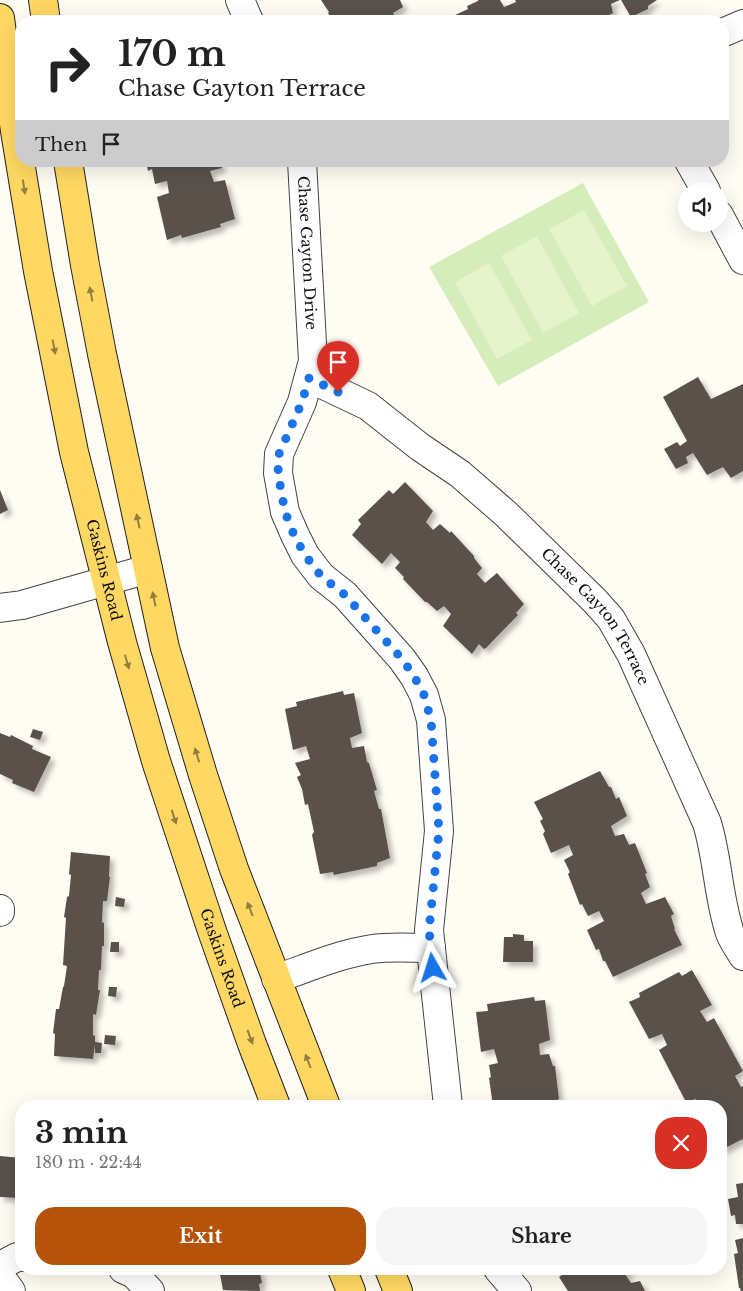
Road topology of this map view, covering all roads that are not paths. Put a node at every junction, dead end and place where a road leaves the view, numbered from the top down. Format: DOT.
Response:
graph roads {
  1 [pos="43,0"];
  2 [pos="240,0"];
  3 [pos="45,15"];
  4 [pos="246,15"];
  5 [pos="0,18"];
  6 [pos="743,24"];
  7 [pos="729,30"];
  8 [pos="15,130"];
  9 [pos="21,167"];
  10 [pos="69,167"];
  11 [pos="302,167"];
  12 [pos="693,167"];
  13 [pos="701,182"];
  14 [pos="728,232"];
  15 [pos="743,260"];
  16 [pos="309,378"];
  17 [pos="148,569"];
  18 [pos="107,580"];
  19 [pos="0,608"];
  20 [pos="431,948"];
  21 [pos="743,956"];
  22 [pos="276,979"];
  23 [pos="274,1100"];
  24 [pos="324,1100"];
  25 [pos="447,1100"];
  26 [pos="15,1258"];
  27 [pos="0,1266"];
  28 [pos="135,1275"];
  29 [pos="344,1275"];
  30 [pos="391,1275"];
  31 [pos="503,1275"];
  32 [pos="0,1276"];
  33 [pos="11,1291"];
  34 [pos="150,1291"];
  35 [pos="351,1291"];
  36 [pos="398,1291"];
  37 [pos="517,1291"];
  1 -- 3 [label="main road"];
  2 -- 4 [label="street"];
  5 -- 8 [label="main road, Gaskins Road, one-way"];
  6 -- 7 [label="street"];
  9 -- 18 [label="main road, Gaskins Road, one-way"];
  17 -- 10 [label="main road, one-way"];
  11 -- 16 [label="street, Chase Gayton Drive"];
  12 -- 13 [label="street"];
  14 -- 15 [label="street"];
  16 -- 20 [label="street, Chase Gayton Drive"];
  16 -- 21 [label="street, Chase Gayton Terrace"];
  17 -- 18 [label="street"];
  22 -- 17 [label="main road, one-way"];
  18 -- 19 [label="street"];
  18 -- 23 [label="main road, Gaskins Road, one-way"];
  20 -- 22 [label="street"];
  20 -- 25 [label="street, Chase Gayton Drive"];
  24 -- 22 [label="main road, one-way"];
  26 -- 27 [label="street"];
  28 -- 34 [label="street"];
  29 -- 35 [label="main road"];
  30 -- 36 [label="main road"];
  31 -- 37 [label="street"];
  32 -- 33 [label="street"];
}
